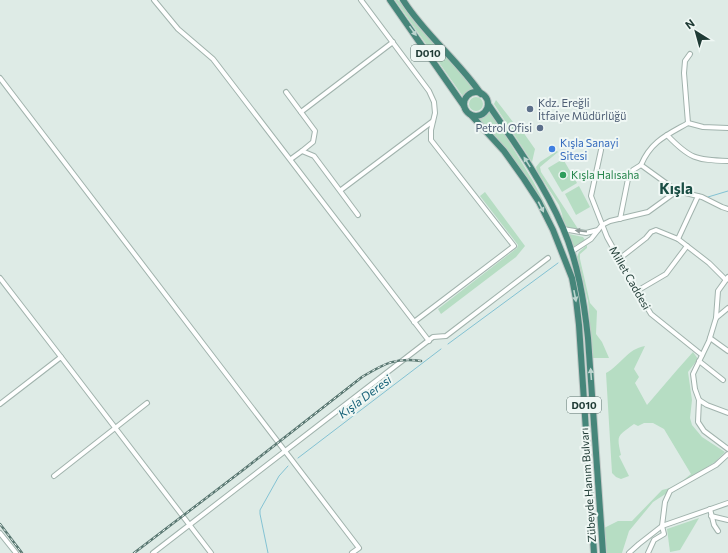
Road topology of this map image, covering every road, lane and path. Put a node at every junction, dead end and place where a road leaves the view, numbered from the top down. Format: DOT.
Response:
graph roads {
  1 [pos="154,0"];
  2 [pos="361,0"];
  3 [pos="390,0"];
  4 [pos="403,0"];
  5 [pos="392,42"];
  6 [pos="690,54"];
  7 [pos="0,78"];
  8 [pos="286,92"];
  9 [pos="481,94"];
  10 [pos="488,104"];
  11 [pos="464,106"];
  12 [pos="301,112"];
  13 [pos="471,115"];
  14 [pos="433,121"];
  15 [pos="688,123"];
  16 [pos="728,128"];
  17 [pos="667,135"];
  18 [pos="601,150"];
  19 [pos="302,151"];
  20 [pos="291,159"];
  21 [pos="728,161"];
  22 [pos="641,165"];
  23 [pos="341,190"];
  24 [pos="677,191"];
  25 [pos="698,196"];
  26 [pos="728,209"];
  27 [pos="358,215"];
  28 [pos="620,219"];
  29 [pos="602,225"];
  30 [pos="563,229"];
  31 [pos="598,230"];
  32 [pos="678,239"];
  33 [pos="687,246"];
  34 [pos="571,252"];
  35 [pos="548,258"];
  36 [pos="619,259"];
  37 [pos="0,278"];
  38 [pos="727,278"];
  39 [pos="637,291"];
  40 [pos="728,308"];
  41 [pos="716,318"];
  42 [pos="414,322"];
  43 [pos="710,338"];
  44 [pos="429,341"];
  45 [pos="728,351"];
  46 [pos="702,355"];
  47 [pos="61,357"];
  48 [pos="699,361"];
  49 [pos="724,380"];
  50 [pos="699,400"];
  51 [pos="147,403"];
  52 [pos="0,404"];
  53 [pos="728,413"];
  54 [pos="115,428"];
  55 [pos="728,449"];
  56 [pos="285,452"];
  57 [pos="728,454"];
  58 [pos="54,476"];
  59 [pos="728,503"];
  60 [pos="710,509"];
  61 [pos="711,516"];
  62 [pos="728,520"];
  63 [pos="190,525"];
  64 [pos="662,526"];
  65 [pos="718,531"];
  66 [pos="0,533"];
  67 [pos="16,553"];
  68 [pos="153,553"];
  69 [pos="211,553"];
  70 [pos="352,553"];
  71 [pos="594,553"];
  72 [pos="603,553"];
  73 [pos="629,553"];
  74 [pos="648,553"];
  1 -- 20 [label="street"];
  2 -- 5 [label="street"];
  3 -- 11 [label="highway, Zübeyde Hanım Bulvarı / D010, one-way"];
  4 -- 9 [label="highway, Zübeyde Hanım Bulvarı / D010"];
  5 -- 12 [label="street"];
  5 -- 14 [label="street"];
  6 -- 15 [label="street"];
  7 -- 56 [label="street"];
  8 -- 12 [label="street"];
  9 -- 10 [label="highway, Zübeyde Hanım Bulvarı / D010"];
  9 -- 11 [label="highway"];
  10 -- 13 [label="highway"];
  30 -- 10 [label="highway, Zübeyde Hanım Bulvarı / D010, one-way"];
  11 -- 13 [label="highway, Zübeyde Hanım Bulvarı / D010"];
  12 -- 19 [label="street"];
  13 -- 71 [label="highway, Zübeyde Hanım Bulvarı / D010, one-way"];
  14 -- 23 [label="street"];
  14 -- 42 [label="street"];
  15 -- 16 [label="street"];
  15 -- 17 [label="street"];
  17 -- 21 [label="street"];
  17 -- 22 [label="street"];
  18 -- 29 [label="street, Millet Caddesi"];
  19 -- 20 [label="street"];
  19 -- 23 [label="street"];
  20 -- 42 [label="street"];
  22 -- 24 [label="street"];
  22 -- 28 [label="street"];
  23 -- 27 [label="street"];
  24 -- 25 [label="street"];
  24 -- 28 [label="street"];
  25 -- 26 [label="street"];
  25 -- 32 [label="street"];
  28 -- 29 [label="street"];
  29 -- 31 [label="street"];
  29 -- 36 [label="street, Millet Caddesi"];
  31 -- 30 [label="street, one-way"];
  30 -- 34 [label="highway, Zübeyde Hanım Bulvarı / D010"];
  31 -- 34 [label="street"];
  32 -- 33 [label="street"];
  32 -- 36 [label="street"];
  33 -- 38 [label="street"];
  33 -- 39 [label="street"];
  72 -- 34 [label="highway, Zübeyde Hanım Bulvarı / D010, one-way"];
  35 -- 44 [label="street"];
  36 -- 39 [label="street, Millet Caddesi"];
  37 -- 47 [label="street"];
  38 -- 41 [label="street"];
  39 -- 46 [label="street, Millet Caddesi"];
  40 -- 41 [label="street"];
  41 -- 43 [label="street"];
  42 -- 44 [label="street"];
  43 -- 45 [label="street"];
  43 -- 46 [label="street"];
  44 -- 56 [label="street"];
  46 -- 48 [label="street"];
  47 -- 52 [label="street"];
  47 -- 54 [label="street"];
  48 -- 49 [label="street"];
  48 -- 50 [label="street"];
  50 -- 53 [label="street"];
  50 -- 55 [label="street"];
  51 -- 54 [label="street"];
  54 -- 58 [label="street"];
  54 -- 63 [label="street"];
  56 -- 63 [label="street"];
  56 -- 70 [label="street"];
  57 -- 64 [label="street"];
  59 -- 60 [label="street"];
  60 -- 61 [label="street"];
  60 -- 64 [label="street"];
  61 -- 62 [label="street"];
  61 -- 65 [label="street"];
  63 -- 68 [label="street"];
  63 -- 69 [label="street"];
  64 -- 73 [label="street"];
  64 -- 74 [label="street"];
  66 -- 67 [label="street"];
}
